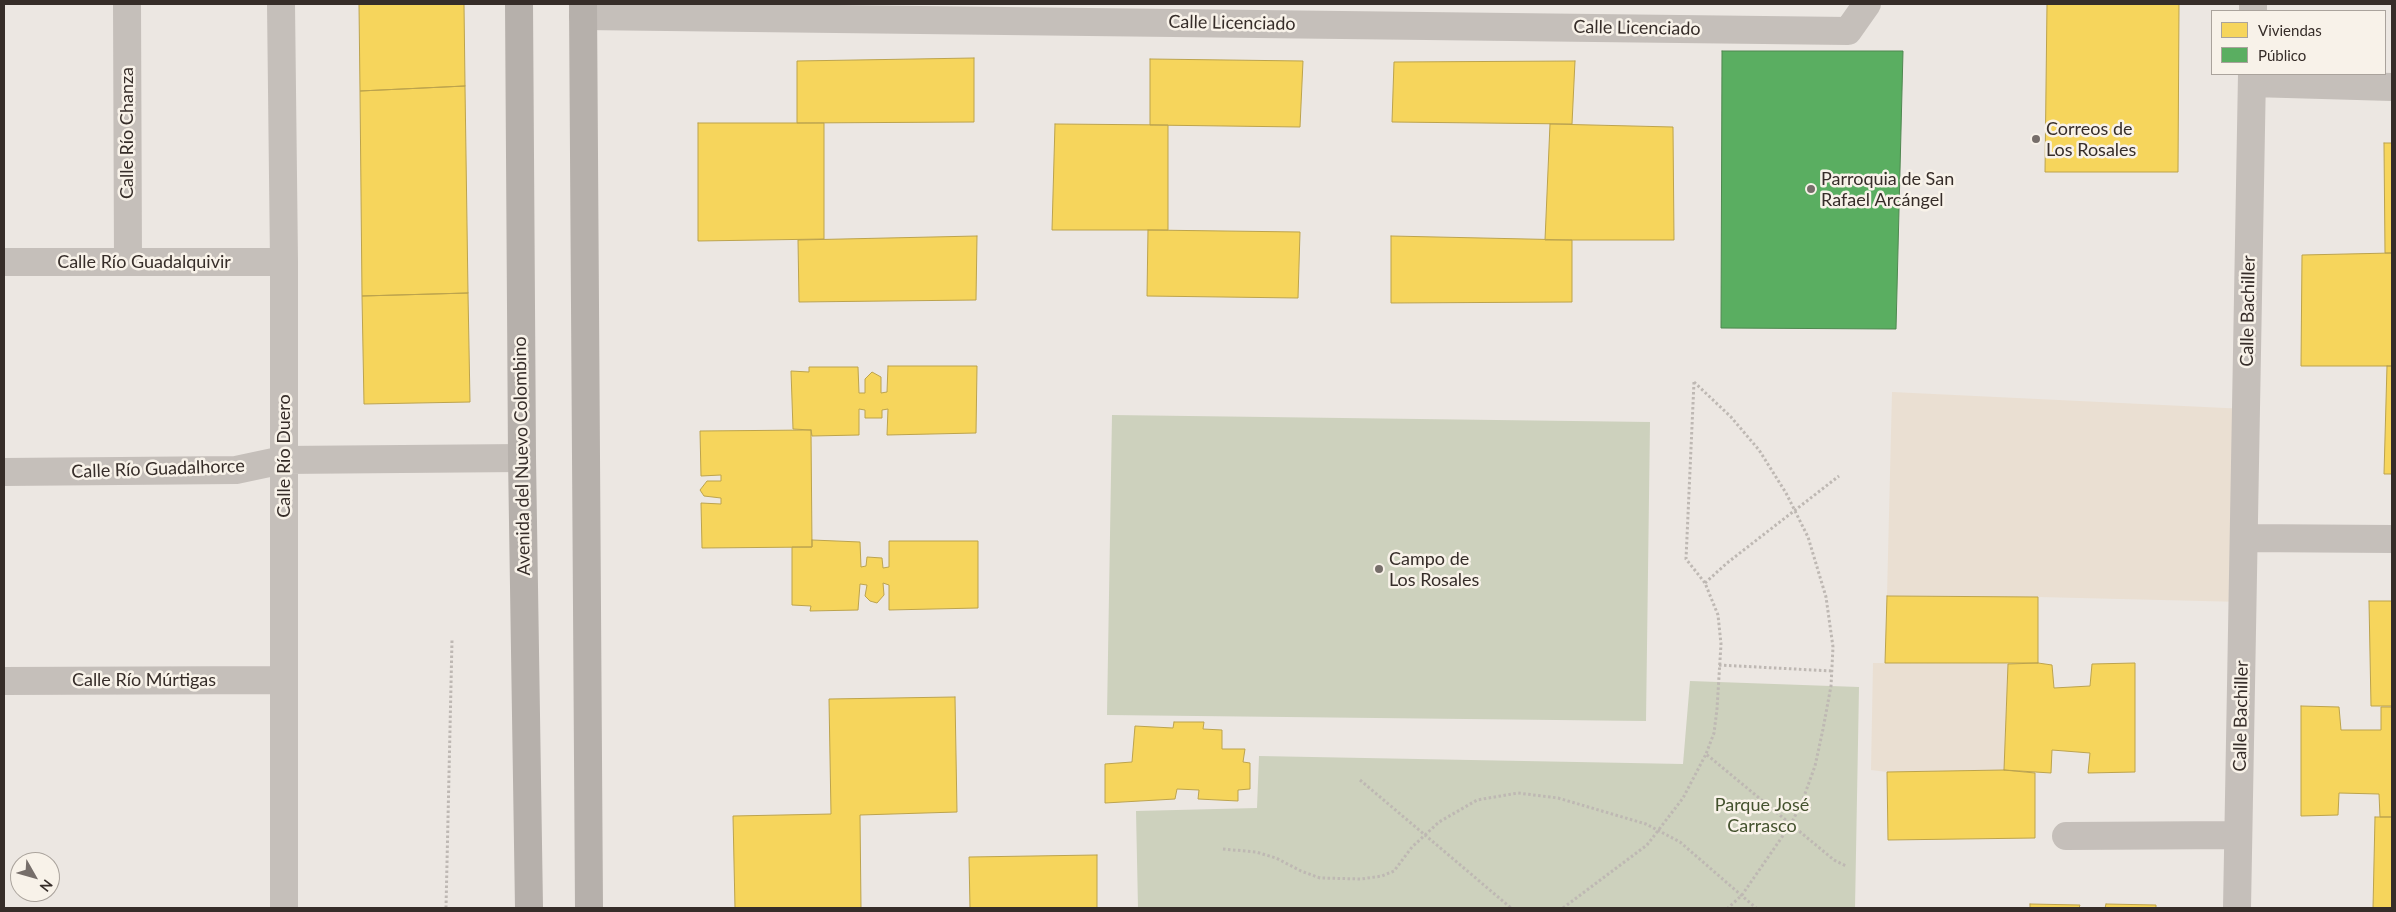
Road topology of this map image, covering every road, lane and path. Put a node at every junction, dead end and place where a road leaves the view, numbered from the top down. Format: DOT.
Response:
graph roads {
  1 [pos="127,4"];
  2 [pos="281,4"];
  3 [pos="519,4"];
  4 [pos="1867,4"];
  5 [pos="583,10"];
  6 [pos="1167,13"];
  7 [pos="1513,15"];
  8 [pos="2252,78"];
  9 [pos="2392,87"];
  10 [pos="4,262"];
  11 [pos="128,262"];
  12 [pos="284,262"];
  13 [pos="522,458"];
  14 [pos="283,460"];
  15 [pos="4,472"];
  16 [pos="1839,476"];
  17 [pos="1794,511"];
  18 [pos="2244,538"];
  19 [pos="2392,539"];
  20 [pos="1705,583"];
  21 [pos="452,640"];
  22 [pos="1719,666"];
  23 [pos="1832,671"];
  24 [pos="284,680"];
  25 [pos="4,681"];
  26 [pos="1706,754"];
  27 [pos="1360,780"];
  28 [pos="1791,824"];
  29 [pos="1657,830"];
  30 [pos="1425,835"];
  31 [pos="2238,835"];
  32 [pos="2066,836"];
  33 [pos="1223,849"];
  34 [pos="1846,866"];
  35 [pos="1742,895"];
  36 [pos="284,908"];
  37 [pos="446,908"];
  38 [pos="529,908"];
  39 [pos="589,908"];
  40 [pos="1510,908"];
  41 [pos="1563,908"];
  42 [pos="1728,908"];
  43 [pos="1756,908"];
  44 [pos="2237,908"];
  1 -- 11 [label="street, Calle Río Chanza"];
  2 -- 12 [label="street, Calle Río Duero"];
  3 -- 13 [label="street, Avenida del Nuevo Colombino"];
  4 -- 7 [label="street, Calle Licenciado"];
  5 -- 6 [label="street, Calle Licenciado"];
  5 -- 39 [label="street"];
  6 -- 7 [label="street, Calle Licenciado"];
  8 -- 9 [label="street, Calle Bachiller"];
  8 -- 18 [label="street, Calle Bachiller"];
  10 -- 11 [label="street, Calle Río Guadalquivir"];
  11 -- 12 [label="street, Calle Río Guadalquivir"];
  12 -- 14 [label="street, Calle Río Duero"];
  13 -- 14 [label="street, Calle Río Guadalhorce"];
  13 -- 38 [label="street, Avenida del Nuevo Colombino"];
  14 -- 15 [label="street, Calle Río Guadalhorce"];
  14 -- 24 [label="street, Calle Río Duero"];
  16 -- 17 [label="path"];
  17 -- 20 [label="path"];
  17 -- 20 [label="path"];
  17 -- 23 [label="path"];
  18 -- 19 [label="street"];
  18 -- 31 [label="street, Calle Bachiller"];
  20 -- 22 [label="path"];
  21 -- 37 [label="path"];
  22 -- 23 [label="path"];
  22 -- 26 [label="path"];
  23 -- 28 [label="path"];
  24 -- 25 [label="street, Calle Río Múrtigas"];
  24 -- 36 [label="street, Calle Río Duero"];
  26 -- 28 [label="path"];
  26 -- 29 [label="path"];
  27 -- 30 [label="path"];
  28 -- 34 [label="path"];
  28 -- 35 [label="path"];
  29 -- 30 [label="path"];
  29 -- 35 [label="path"];
  29 -- 41 [label="path"];
  30 -- 33 [label="path"];
  30 -- 40 [label="path"];
  31 -- 32 [label="street"];
  31 -- 44 [label="street, Calle Bachiller"];
  35 -- 42 [label="path"];
  35 -- 43 [label="path"];
}
